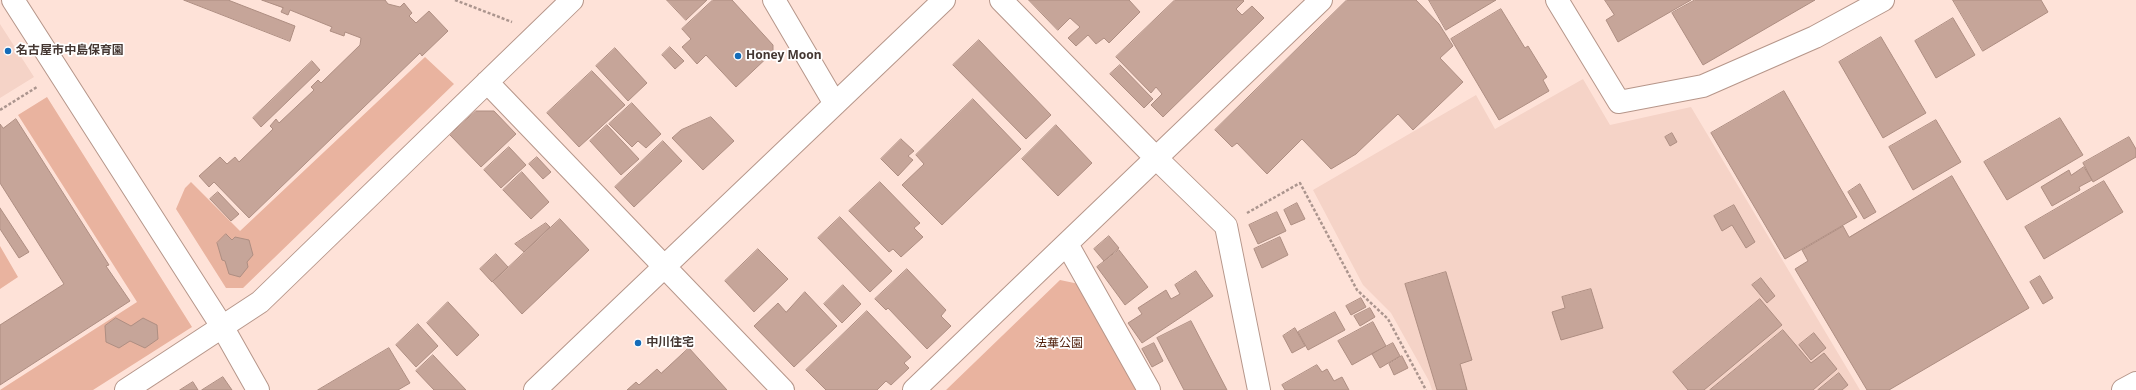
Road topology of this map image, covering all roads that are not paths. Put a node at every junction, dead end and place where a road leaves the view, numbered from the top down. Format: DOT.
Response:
graph roads {
  1 [pos="13,0"];
  2 [pos="572,0"];
  3 [pos="774,0"];
  4 [pos="944,0"];
  5 [pos="1001,0"];
  6 [pos="1321,0"];
  7 [pos="1557,0"];
  8 [pos="1874,2"];
  9 [pos="487,82"];
  10 [pos="835,104"];
  11 [pos="1157,159"];
  12 [pos="1067,244"];
  13 [pos="664,266"];
  14 [pos="223,328"];
  15 [pos="2136,383"];
  16 [pos="126,390"];
  17 [pos="258,390"];
  18 [pos="535,390"];
  19 [pos="783,390"];
  20 [pos="914,390"];
  21 [pos="1149,390"];
  22 [pos="1259,390"];
  23 [pos="2123,390"];
  1 -- 14 [label="street"];
  2 -- 9 [label="street"];
  3 -- 10 [label="street"];
  4 -- 10 [label="street"];
  5 -- 11 [label="street"];
  6 -- 11 [label="street"];
  7 -- 8 [label="street"];
  9 -- 13 [label="street"];
  9 -- 14 [label="street"];
  10 -- 13 [label="street"];
  11 -- 12 [label="street"];
  11 -- 22 [label="street"];
  12 -- 20 [label="street"];
  12 -- 21 [label="street"];
  13 -- 18 [label="street"];
  13 -- 19 [label="street"];
  14 -- 16 [label="street"];
  14 -- 17 [label="street"];
  15 -- 23 [label="street"];
}
